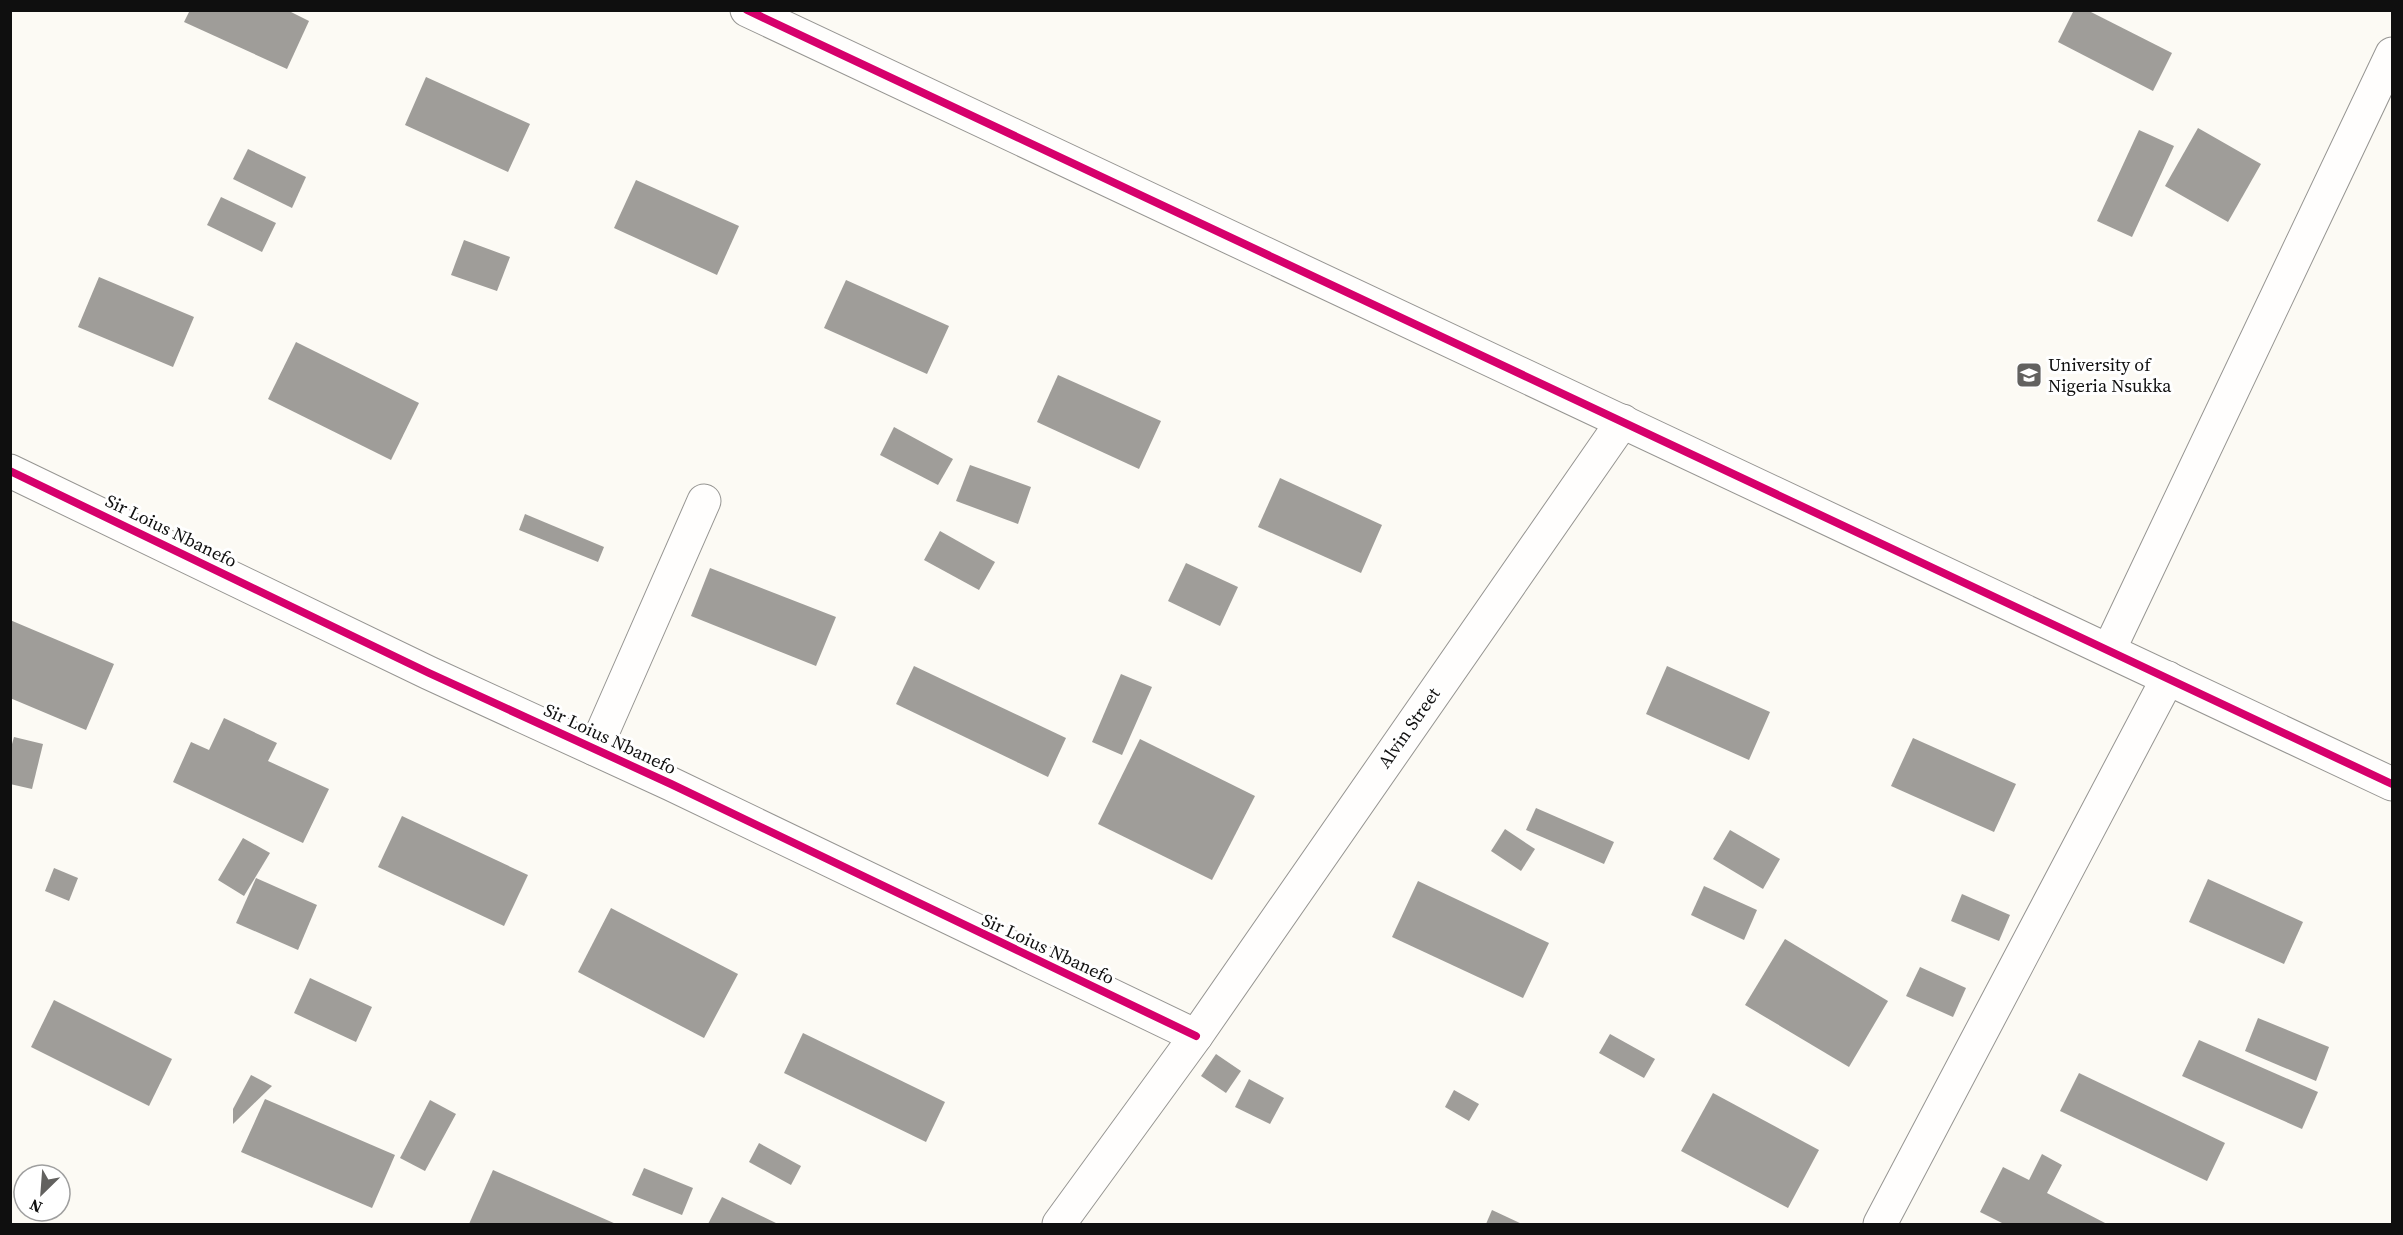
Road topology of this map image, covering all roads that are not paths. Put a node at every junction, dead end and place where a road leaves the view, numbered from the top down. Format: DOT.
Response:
graph roads {
  1 [pos="747,10"];
  2 [pos="2392,54"];
  3 [pos="1623,421"];
  4 [pos="10,471"];
  5 [pos="704,501"];
  6 [pos="2109,650"];
  7 [pos="2168,678"];
  8 [pos="595,749"];
  9 [pos="2392,784"];
  10 [pos="1196,1036"];
  11 [pos="1059,1224"];
  12 [pos="1880,1224"];
  1 -- 3 [label="street"];
  2 -- 6 [label="street"];
  3 -- 6 [label="street"];
  3 -- 10 [label="street, Alvin Street"];
  4 -- 8 [label="street, Sir Loius Nbanefo"];
  5 -- 8 [label="street"];
  6 -- 7 [label="street"];
  7 -- 9 [label="street"];
  7 -- 12 [label="street"];
  8 -- 10 [label="street, Sir Loius Nbanefo"];
  10 -- 11 [label="street, Alvin Street"];
}
